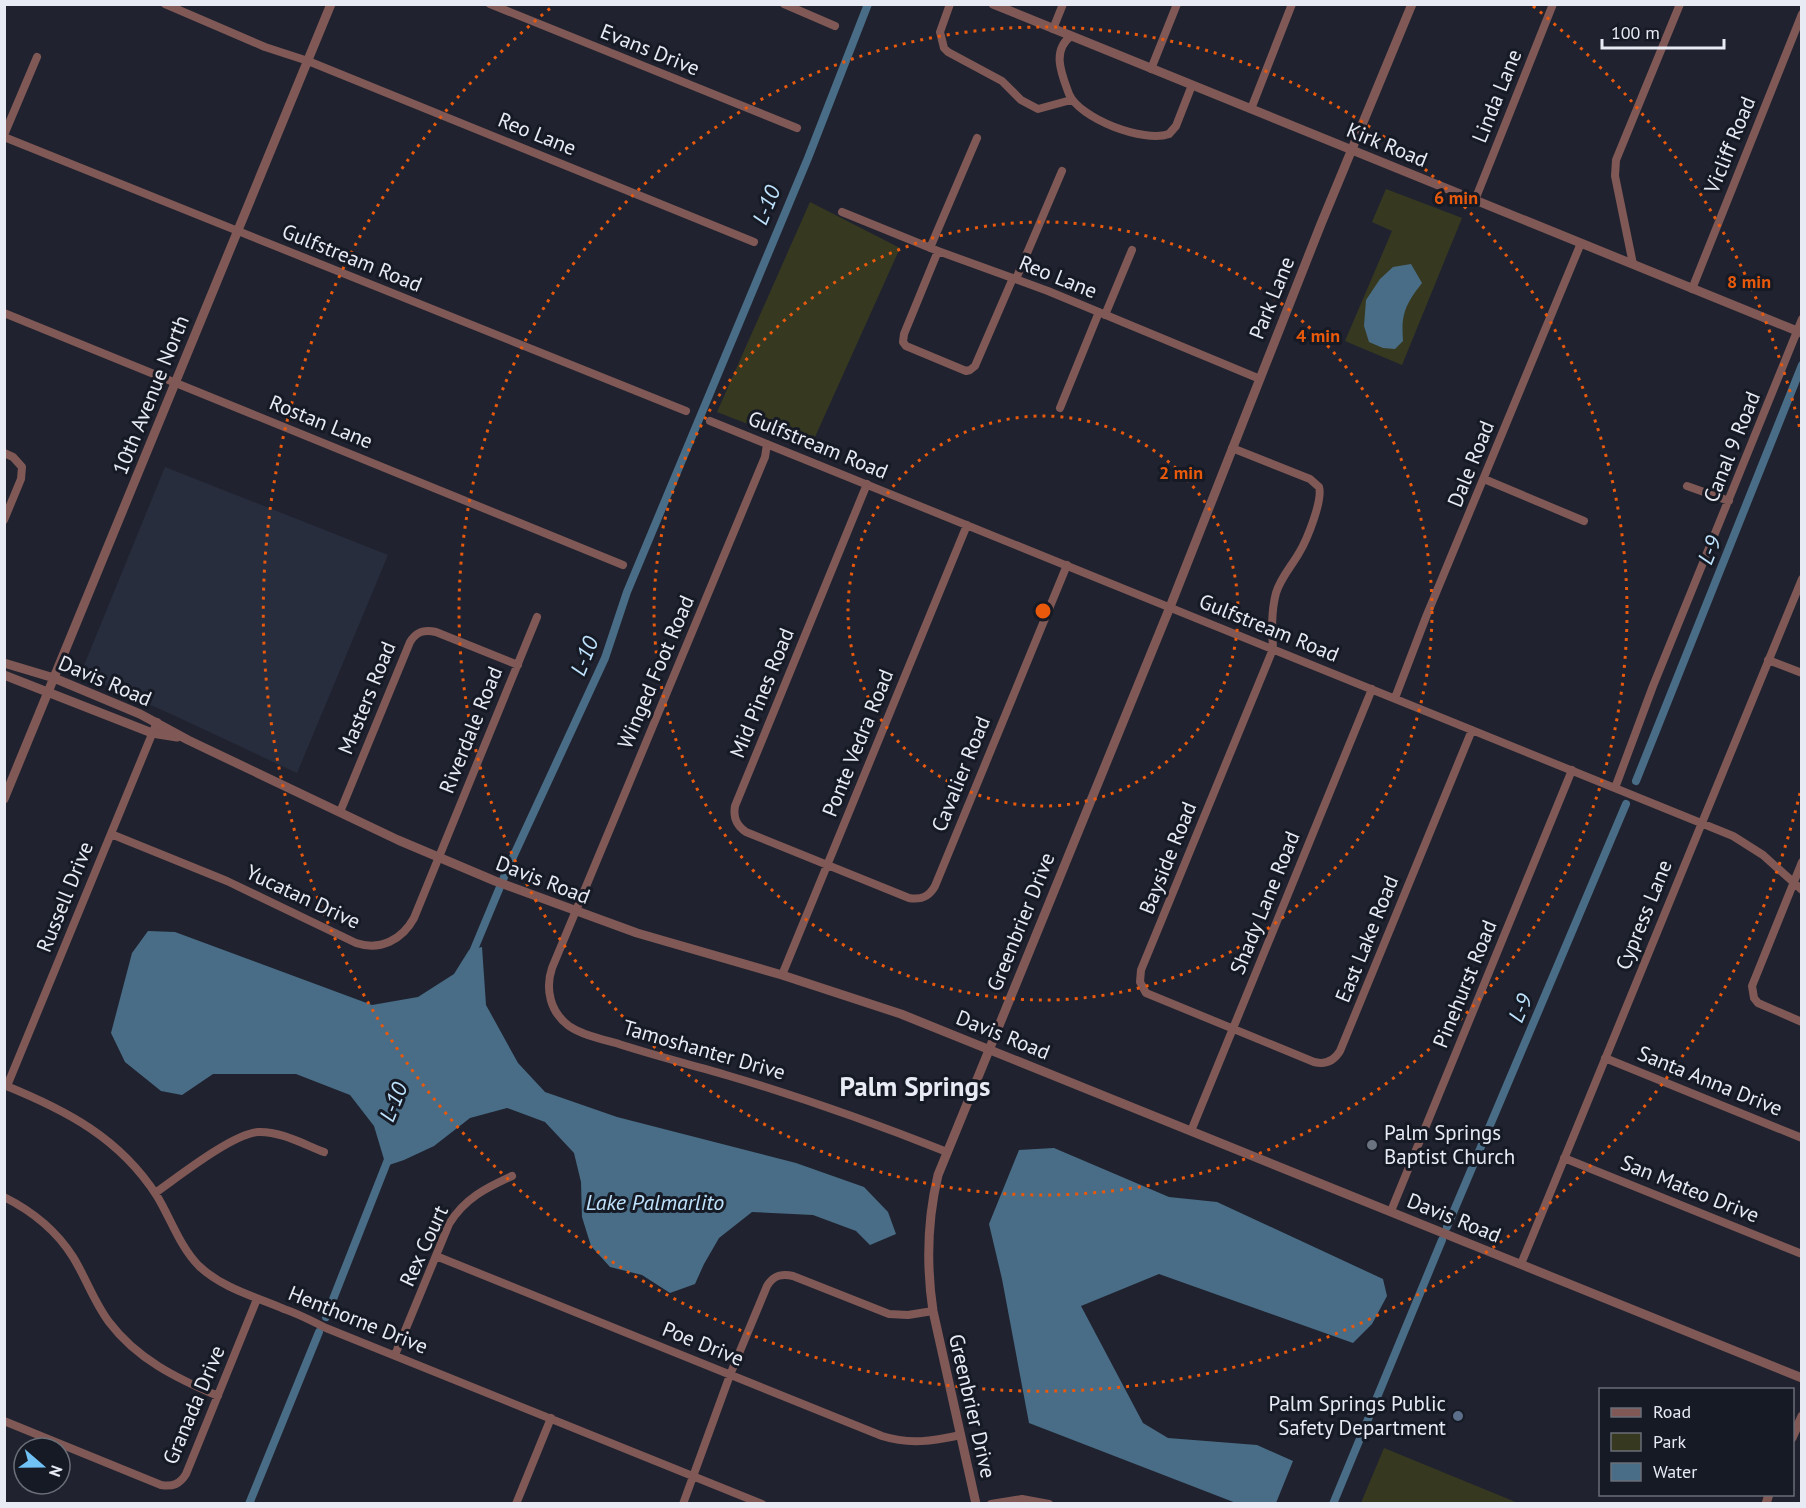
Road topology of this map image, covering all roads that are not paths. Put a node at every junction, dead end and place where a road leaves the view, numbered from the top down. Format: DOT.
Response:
graph roads {
  1 [pos="165,4"];
  2 [pos="331,4"];
  3 [pos="490,4"];
  4 [pos="784,4"];
  5 [pos="950,4"];
  6 [pos="993,4"];
  7 [pos="1063,4"];
  8 [pos="1177,4"];
  9 [pos="1292,4"];
  10 [pos="1412,4"];
  11 [pos="1553,4"];
  12 [pos="1680,4"];
  13 [pos="1802,14"];
  14 [pos="835,26"];
  15 [pos="1053,29"];
  16 [pos="1071,36"];
  17 [pos="37,57"];
  18 [pos="308,61"];
  19 [pos="1151,69"];
  20 [pos="1192,85"];
  21 [pos="1071,100"];
  22 [pos="1251,109"];
  23 [pos="797,128"];
  24 [pos="4,136"];
  25 [pos="977,138"];
  26 [pos="1352,150"];
  27 [pos="1062,171"];
  28 [pos="1475,200"];
  29 [pos="842,212"];
  30 [pos="237,232"];
  31 [pos="754,242"];
  32 [pos="1581,243"];
  33 [pos="934,249"];
  34 [pos="1132,250"];
  35 [pos="1633,264"];
  36 [pos="1015,278"];
  37 [pos="1692,289"];
  38 [pos="4,313"];
  39 [pos="1102,313"];
  40 [pos="1802,319"];
  41 [pos="1799,332"];
  42 [pos="1260,379"];
  43 [pos="176,383"];
  44 [pos="1060,408"];
  45 [pos="686,411"];
  46 [pos="710,421"];
  47 [pos="767,444"];
  48 [pos="1232,448"];
  49 [pos="4,453"];
  50 [pos="1484,479"];
  51 [pos="867,484"];
  52 [pos="1687,486"];
  53 [pos="1729,501"];
  54 [pos="4,520"];
  55 [pos="1584,521"];
  56 [pos="967,525"];
  57 [pos="623,565"];
  58 [pos="1066,565"];
  59 [pos="1802,579"];
  60 [pos="1170,607"];
  61 [pos="537,617"];
  62 [pos="1273,649"];
  63 [pos="1768,660"];
  64 [pos="4,663"];
  65 [pos="518,665"];
  66 [pos="1802,673"];
  67 [pos="4,675"];
  68 [pos="54,678"];
  69 [pos="1372,689"];
  70 [pos="49,692"];
  71 [pos="1395,698"];
  72 [pos="157,722"];
  73 [pos="1472,730"];
  74 [pos="152,733"];
  75 [pos="188,740"];
  76 [pos="1572,770"];
  77 [pos="1615,788"];
  78 [pos="4,799"];
  79 [pos="340,812"];
  80 [pos="1701,823"];
  81 [pos="111,834"];
  82 [pos="438,858"];
  83 [pos="1802,862"];
  84 [pos="827,865"];
  85 [pos="1793,882"];
  86 [pos="1802,890"];
  87 [pos="575,912"];
  88 [pos="782,975"];
  89 [pos="1802,1022"];
  90 [pos="1233,1030"];
  91 [pos="988,1048"];
  92 [pos="1605,1058"];
  93 [pos="6,1085"];
  94 [pos="1191,1131"];
  95 [pos="1802,1138"];
  96 [pos="324,1152"];
  97 [pos="946,1152"];
  98 [pos="1564,1158"];
  99 [pos="512,1176"];
  100 [pos="155,1193"];
  101 [pos="4,1197"];
  102 [pos="1391,1212"];
  103 [pos="1802,1254"];
  104 [pos="436,1256"];
  105 [pos="1521,1264"];
  106 [pos="257,1299"];
  107 [pos="933,1311"];
  108 [pos="395,1355"];
  109 [pos="730,1375"];
  110 [pos="1802,1378"];
  111 [pos="218,1396"];
  112 [pos="1802,1416"];
  113 [pos="551,1418"];
  114 [pos="4,1421"];
  115 [pos="1794,1434"];
  116 [pos="961,1435"];
  117 [pos="694,1476"];
  118 [pos="516,1503"];
  119 [pos="683,1503"];
  120 [pos="762,1503"];
  121 [pos="976,1503"];
  122 [pos="991,1503"];
  123 [pos="1049,1503"];
  1 -- 18 [label="street, Reo Lane"];
  2 -- 18 [label="street, 10th Avenue North"];
  3 -- 23 [label="street, Evans Drive"];
  4 -- 14 [label="street"];
  5 -- 21 [label="street"];
  6 -- 15 [label="street, Kirk Road"];
  7 -- 15 [label="street"];
  8 -- 19 [label="street"];
  9 -- 22 [label="street"];
  10 -- 26 [label="street, Park Lane"];
  11 -- 28 [label="street, Linda Lane"];
  12 -- 35 [label="street"];
  13 -- 37 [label="street, Vicliff Road"];
  15 -- 16 [label="street, Kirk Road"];
  16 -- 19 [label="street, Kirk Road"];
  16 -- 21 [label="street"];
  17 -- 24 [label="street"];
  18 -- 30 [label="street, 10th Avenue North"];
  18 -- 31 [label="street, Reo Lane"];
  19 -- 20 [label="street, Kirk Road"];
  20 -- 21 [label="street"];
  20 -- 22 [label="street, Kirk Road"];
  22 -- 26 [label="street, Kirk Road"];
  24 -- 30 [label="street, Gulfstream Road"];
  25 -- 33 [label="street"];
  26 -- 28 [label="street, Kirk Road"];
  26 -- 42 [label="street, Park Lane"];
  27 -- 36 [label="street"];
  28 -- 32 [label="street, Kirk Road"];
  29 -- 33 [label="street, Reo Lane"];
  30 -- 43 [label="street, 10th Avenue North"];
  30 -- 45 [label="street, Gulfstream Road"];
  32 -- 35 [label="street, Kirk Road"];
  32 -- 50 [label="street, Dale Road"];
  33 -- 36 [label="street, Reo Lane"];
  33 -- 36 [label="street"];
  34 -- 39 [label="street"];
  35 -- 37 [label="street, Kirk Road"];
  36 -- 39 [label="street, Reo Lane"];
  37 -- 41 [label="street, Kirk Road"];
  38 -- 43 [label="street, Rostan Lane"];
  39 -- 42 [label="street, Reo Lane"];
  39 -- 44 [label="street"];
  40 -- 41 [label="street, Canal 9 Road"];
  41 -- 53 [label="street, Canal 9 Road"];
  42 -- 48 [label="street, Park Lane"];
  43 -- 57 [label="street, Rostan Lane"];
  43 -- 68 [label="street, 10th Avenue North"];
  46 -- 47 [label="street, Gulfstream Road"];
  47 -- 51 [label="street, Gulfstream Road"];
  47 -- 87 [label="street, Winged Foot Road"];
  48 -- 60 [label="street, Park Lane"];
  48 -- 62 [label="street"];
  49 -- 54 [label="street"];
  50 -- 55 [label="street"];
  50 -- 71 [label="street, Dale Road"];
  51 -- 56 [label="street, Gulfstream Road"];
  51 -- 84 [label="street, Mid Pines Road"];
  52 -- 53 [label="street"];
  53 -- 77 [label="street, Canal 9 Road"];
  56 -- 58 [label="street, Gulfstream Road"];
  56 -- 84 [label="street, Ponte Vedra Road"];
  58 -- 60 [label="street, Gulfstream Road"];
  58 -- 84 [label="street, Cavalier Road"];
  59 -- 63 [label="street, Cypress Lane"];
  60 -- 62 [label="street, Gulfstream Road"];
  60 -- 91 [label="street, Greenbrier Drive"];
  61 -- 65 [label="street, Riverdale Road"];
  62 -- 69 [label="street, Gulfstream Road"];
  62 -- 90 [label="street, Bayside Road"];
  63 -- 66 [label="street"];
  63 -- 80 [label="street, Cypress Lane"];
  64 -- 68 [label="street, Davis Road"];
  65 -- 79 [label="street, Masters Road"];
  65 -- 82 [label="street, Riverdale Road"];
  67 -- 70 [label="street, Davis Road"];
  68 -- 70 [label="street, 10th Avenue North"];
  68 -- 72 [label="street, Davis Road"];
  69 -- 71 [label="street, Gulfstream Road"];
  69 -- 90 [label="street, Shady Lane Road"];
  70 -- 74 [label="street, Davis Road"];
  70 -- 78 [label="street, 10th Avenue North"];
  71 -- 73 [label="street, Gulfstream Road"];
  72 -- 74 [label="street, Russell Drive"];
  72 -- 75 [label="street, Davis Road"];
  73 -- 76 [label="street, Gulfstream Road"];
  73 -- 90 [label="street, East Lake Road"];
  74 -- 75 [label="street, Davis Road"];
  74 -- 81 [label="street, Russell Drive"];
  75 -- 79 [label="street, Davis Road"];
  76 -- 77 [label="street, Gulfstream Road"];
  76 -- 102 [label="street, Pinehurst Road"];
  77 -- 80 [label="street, Gulfstream Road"];
  79 -- 82 [label="street, Davis Road"];
  80 -- 85 [label="street, Gulfstream Road"];
  80 -- 92 [label="street, Cypress Lane"];
  81 -- 82 [label="street, Yucatan Drive"];
  81 -- 93 [label="street, Russell Drive"];
  82 -- 87 [label="street, Davis Road"];
  83 -- 85 [label="street"];
  84 -- 88 [label="street, Ponte Vedra Road"];
  85 -- 86 [label="street, Gulfstream Road"];
  85 -- 89 [label="street"];
  87 -- 88 [label="street, Davis Road"];
  87 -- 97 [label="street, Tamoshanter Drive"];
  88 -- 91 [label="street, Davis Road"];
  90 -- 94 [label="street, Shady Lane Road"];
  91 -- 94 [label="street, Davis Road"];
  91 -- 97 [label="street, Greenbrier Drive"];
  92 -- 95 [label="street, Santa Anna Drive"];
  92 -- 98 [label="street, Cypress Lane"];
  93 -- 100 [label="street, Henthorne Drive"];
  94 -- 102 [label="street, Davis Road"];
  96 -- 100 [label="street"];
  97 -- 107 [label="street, Greenbrier Drive"];
  98 -- 103 [label="street, San Mateo Drive"];
  98 -- 105 [label="street, Cypress Lane"];
  99 -- 104 [label="street, Rex Court"];
  100 -- 106 [label="street, Henthorne Drive"];
  101 -- 111 [label="street"];
  102 -- 105 [label="street, Davis Road"];
  104 -- 108 [label="street, Rex Court"];
  104 -- 109 [label="street, Poe Drive"];
  105 -- 110 [label="street, Davis Road"];
  106 -- 108 [label="street, Henthorne Drive"];
  106 -- 111 [label="street, Granada Drive"];
  107 -- 109 [label="street"];
  107 -- 116 [label="street, Greenbrier Drive"];
  108 -- 113 [label="street, Henthorne Drive"];
  109 -- 116 [label="street, Poe Drive"];
  109 -- 117 [label="street"];
  111 -- 114 [label="street, Granada Drive"];
  112 -- 115 [label="street"];
  113 -- 117 [label="street, Henthorne Drive"];
  113 -- 118 [label="street"];
  116 -- 121 [label="street, Greenbrier Drive"];
  117 -- 119 [label="street"];
  117 -- 120 [label="street, Henthorne Drive"];
  122 -- 123 [label="street"];
}
